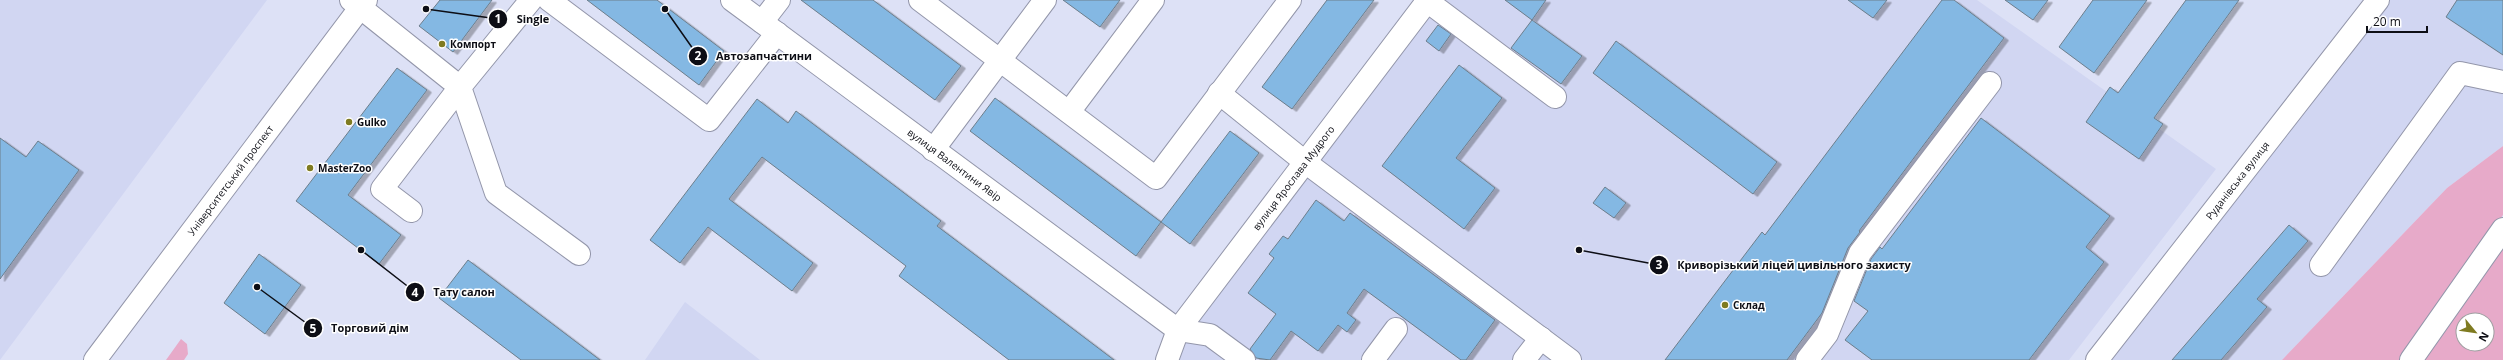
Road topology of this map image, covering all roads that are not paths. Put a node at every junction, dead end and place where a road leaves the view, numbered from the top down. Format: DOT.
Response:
graph roads {
  1 [pos="531,0"];
  2 [pos="549,0"];
  3 [pos="732,0"];
  4 [pos="778,0"];
  5 [pos="920,0"];
  6 [pos="1046,0"];
  7 [pos="1153,0"];
  8 [pos="1290,0"];
  9 [pos="1428,0"];
  10 [pos="2378,0"];
  11 [pos="359,2"];
  12 [pos="769,28"];
  13 [pos="1000,61"];
  14 [pos="2503,82"];
  15 [pos="1990,83"];
  16 [pos="460,87"];
  17 [pos="1219,93"];
  18 [pos="1555,97"];
  19 [pos="1069,112"];
  20 [pos="933,150"];
  21 [pos="1305,162"];
  22 [pos="411,211"];
  23 [pos="2503,229"];
  24 [pos="579,254"];
  25 [pos="2321,265"];
  26 [pos="1396,329"];
  27 [pos="1178,330"];
  28 [pos="1540,338"];
  29 [pos="95,360"];
  30 [pos="1167,360"];
  31 [pos="1244,360"];
  32 [pos="1373,360"];
  33 [pos="1524,360"];
  34 [pos="1570,360"];
  35 [pos="1807,360"];
  36 [pos="2097,360"];
  37 [pos="2411,360"];
  1 -- 16 [label="street"];
  2 -- 12 [label="street"];
  3 -- 12 [label="street, вулиця Валентини Явір"];
  4 -- 12 [label="street"];
  5 -- 13 [label="street"];
  6 -- 13 [label="street"];
  7 -- 19 [label="street"];
  8 -- 17 [label="street"];
  9 -- 18 [label="street"];
  9 -- 21 [label="street, вулиця Ярослава Мудрого"];
  10 -- 36 [label="street, Руданівська вулиця"];
  11 -- 16 [label="street"];
  11 -- 29 [label="street, Університетський проспект"];
  12 -- 20 [label="street, вулиця Валентини Явір"];
  13 -- 19 [label="street"];
  13 -- 20 [label="street"];
  14 -- 25 [label="street"];
  15 -- 35 [label="street"];
  16 -- 22 [label="street"];
  16 -- 24 [label="street"];
  17 -- 19 [label="street"];
  17 -- 21 [label="street"];
  20 -- 27 [label="street, вулиця Валентини Явір"];
  21 -- 27 [label="street, вулиця Ярослава Мудрого"];
  21 -- 28 [label="street"];
  23 -- 37 [label="street"];
  26 -- 32 [label="street"];
  27 -- 30 [label="street, вулиця Ярослава Мудрого"];
  27 -- 31 [label="street"];
  28 -- 33 [label="street"];
  28 -- 34 [label="street"];
}
